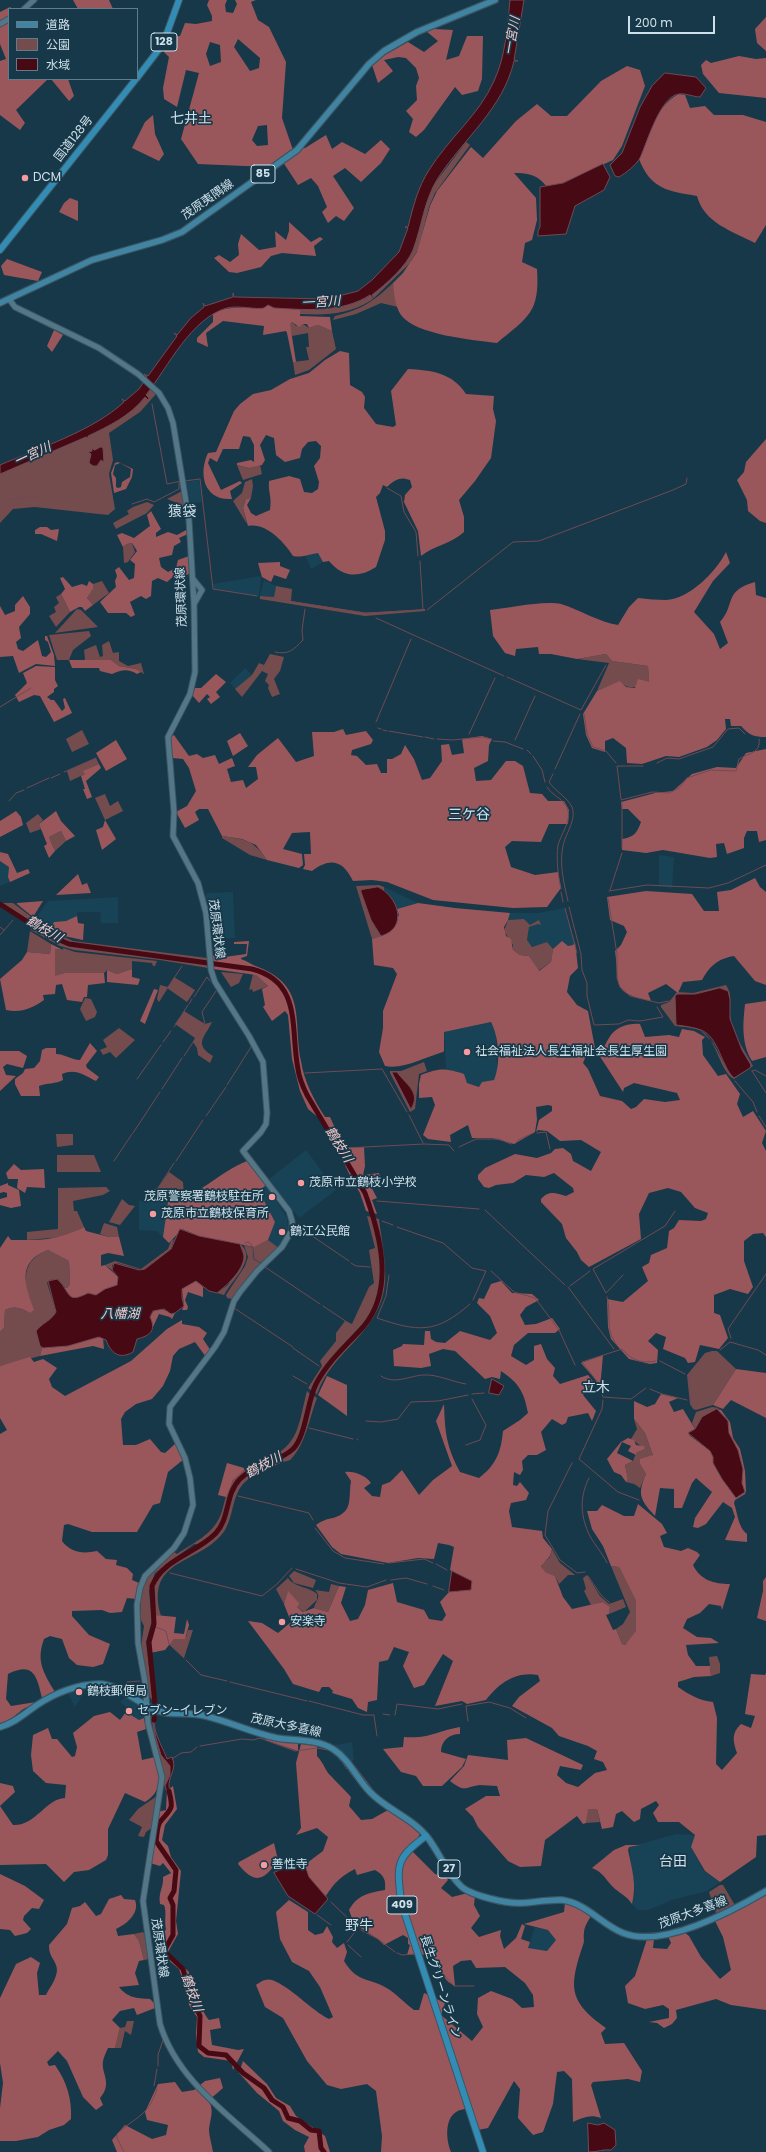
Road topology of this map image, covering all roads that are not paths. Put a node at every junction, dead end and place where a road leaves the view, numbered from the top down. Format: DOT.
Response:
graph roads {
  1 [pos="34,0"];
  2 [pos="179,0"];
  3 [pos="495,0"];
  4 [pos="25,8"];
  5 [pos="138,75"];
  6 [pos="134,80"];
  7 [pos="0,250"];
  8 [pos="9,299"];
  9 [pos="0,303"];
  10 [pos="193,579"];
  11 [pos="194,604"];
  12 [pos="149,1707"];
  13 [pos="0,1727"];
  14 [pos="426,1836"];
  15 [pos="766,1890"];
  16 [pos="269,2152"];
  17 [pos="483,2152"];
  1 -- 4 [label="main road"];
  2 -- 5 [label="highway, 国道128号 / 128"];
  3 -- 8 [label="main road, 茂原夷隅線 / 85"];
  6 -- 7 [label="highway, 国道128号 / 128"];
  8 -- 9 [label="main road, 茂原夷隅線 / 85"];
  8 -- 10 [label="main road, 茂原環状線"];
  10 -- 11 [label="main road, 茂原環状線"];
  10 -- 11 [label="main road"];
  11 -- 12 [label="main road, 茂原環状線"];
  12 -- 13 [label="main road, 茂原大多喜線 / 27"];
  12 -- 14 [label="main road, 茂原大多喜線 / 27"];
  12 -- 16 [label="main road, 茂原環状線"];
  14 -- 15 [label="main road, 茂原大多喜線 / 27"];
  14 -- 17 [label="highway, 長生グリーンライン / 409"];
}
